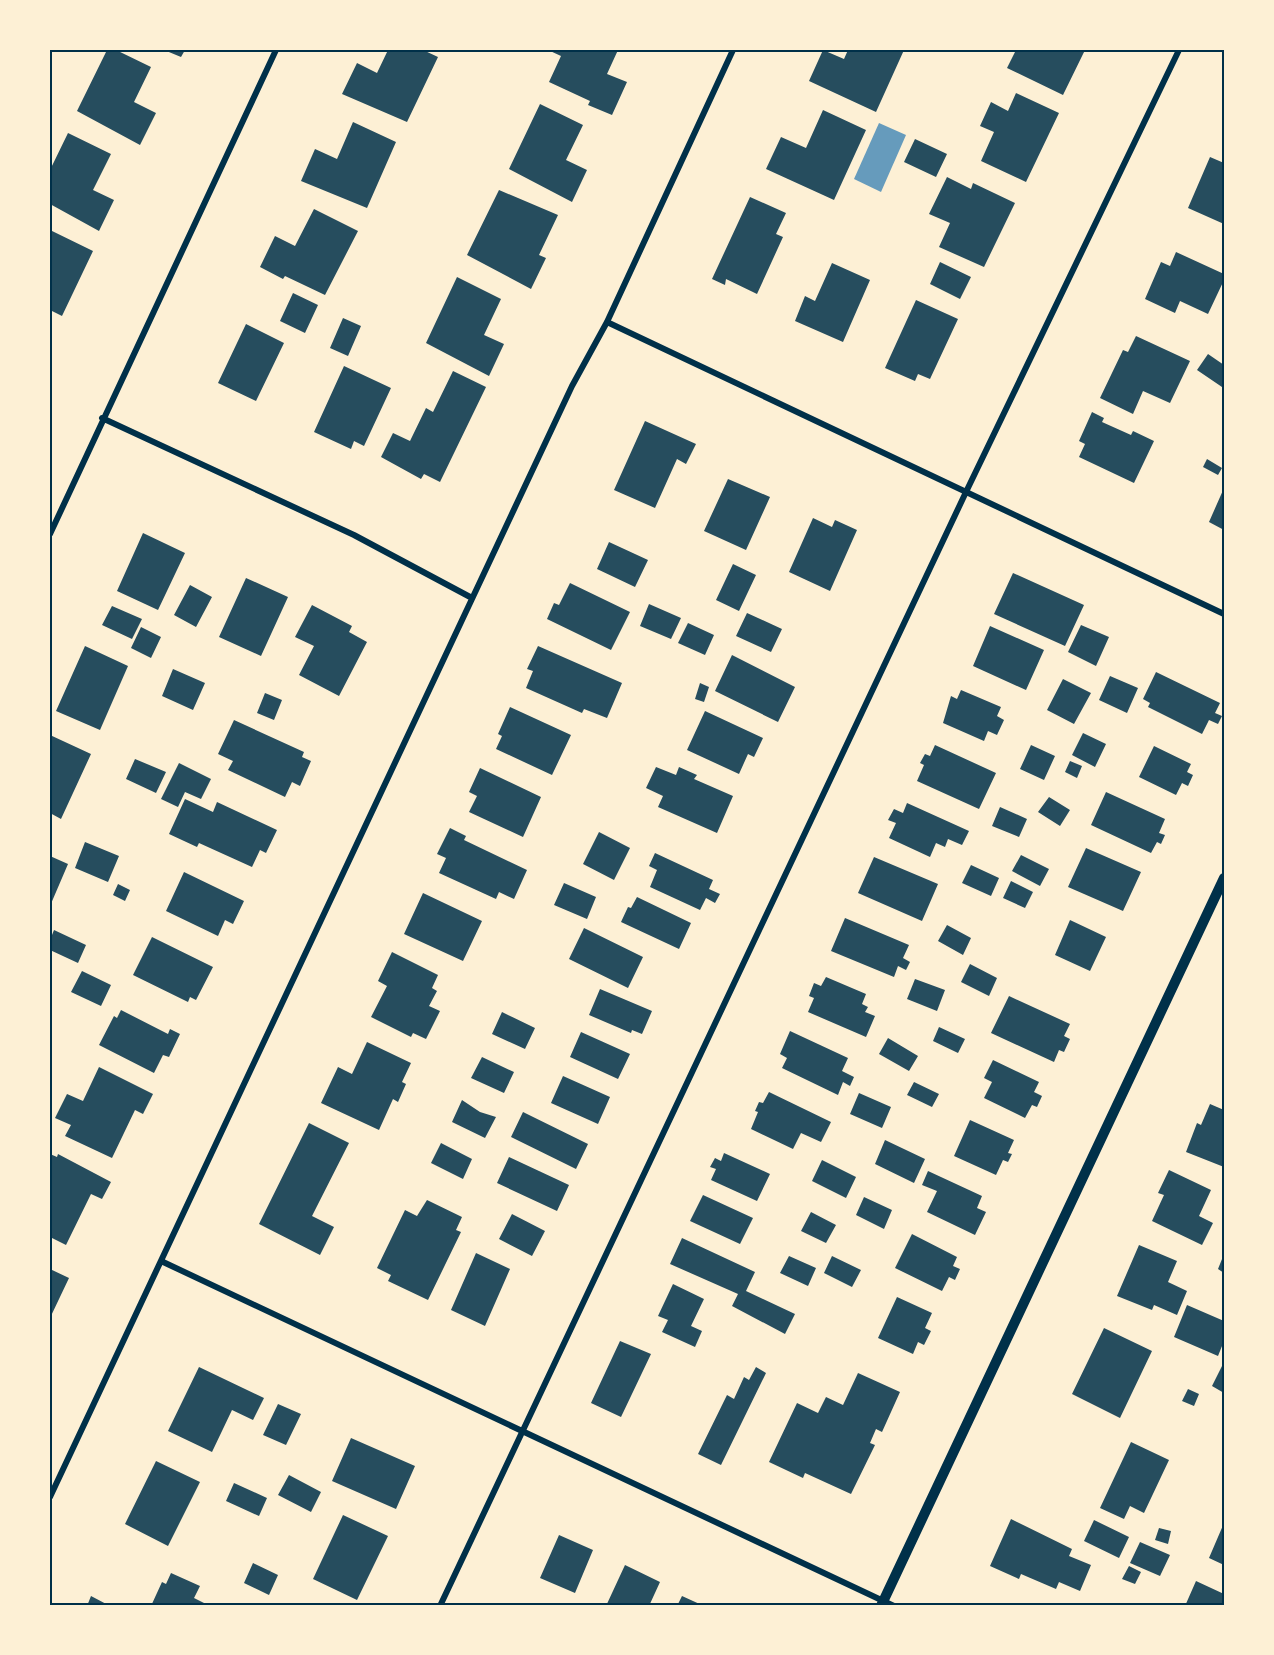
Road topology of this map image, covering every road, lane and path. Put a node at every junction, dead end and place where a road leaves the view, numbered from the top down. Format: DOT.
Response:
graph roads {
  1 [pos="276,50"];
  2 [pos="733,50"];
  3 [pos="1179,50"];
  4 [pos="607,322"];
  5 [pos="102,418"];
  6 [pos="966,492"];
  7 [pos="50,534"];
  8 [pos="472,598"];
  9 [pos="1224,614"];
  10 [pos="1224,878"];
  11 [pos="161,1261"];
  12 [pos="523,1430"];
  13 [pos="50,1497"];
  14 [pos="886,1604"];
  15 [pos="440,1605"];
  1 -- 5 [label="street"];
  2 -- 4 [label="street"];
  3 -- 6 [label="street"];
  4 -- 6 [label="street"];
  4 -- 8 [label="street"];
  5 -- 7 [label="street"];
  5 -- 8 [label="street"];
  6 -- 9 [label="street"];
  6 -- 12 [label="street"];
  8 -- 11 [label="street"];
  10 -- 14 [label="street"];
  11 -- 12 [label="street"];
  11 -- 13 [label="street"];
  12 -- 14 [label="street"];
  12 -- 15 [label="street"];
}
